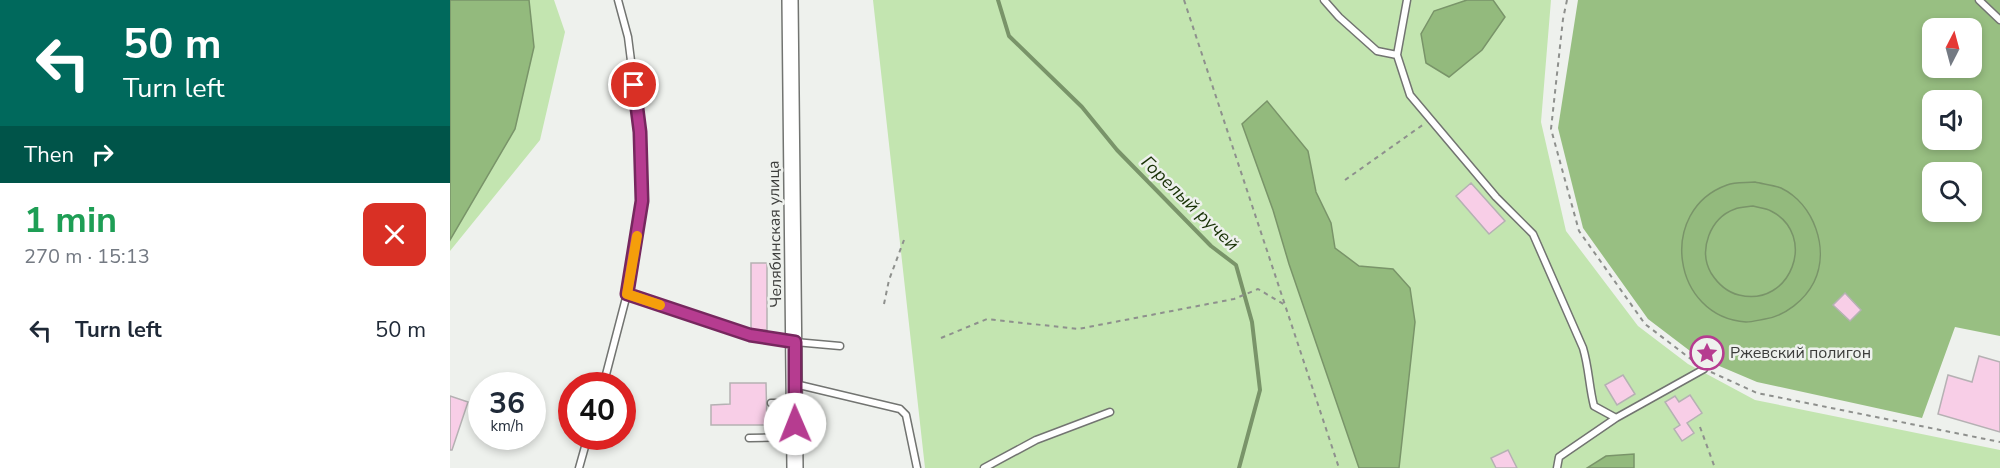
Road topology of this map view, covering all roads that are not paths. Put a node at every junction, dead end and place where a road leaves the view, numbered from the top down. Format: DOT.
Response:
graph roads {
  1 [pos="618,0"];
  2 [pos="790,0"];
  3 [pos="1324,0"];
  4 [pos="1407,0"];
  5 [pos="1979,0"];
  6 [pos="2000,20"];
  7 [pos="1397,55"];
  8 [pos="627,294"];
  9 [pos="795,342"];
  10 [pos="840,346"];
  11 [pos="1704,369"];
  12 [pos="607,372"];
  13 [pos="795,384"];
  14 [pos="771,403"];
  15 [pos="795,403"];
  16 [pos="1110,412"];
  17 [pos="1616,418"];
  18 [pos="748,438"];
  19 [pos="795,438"];
  20 [pos="584,450"];
  21 [pos="579,468"];
  22 [pos="795,468"];
  23 [pos="917,468"];
  24 [pos="984,468"];
  25 [pos="1557,468"];
  1 -- 8 [label="lane"];
  2 -- 9 [label="street, Челябинская улица"];
  3 -- 7 [label="lane"];
  4 -- 7 [label="lane"];
  5 -- 6 [label="lane"];
  7 -- 17 [label="lane"];
  8 -- 9 [label="lane"];
  8 -- 12 [label="lane"];
  9 -- 10 [label="lane"];
  9 -- 13 [label="street, Челябинская улица"];
  11 -- 17 [label="lane"];
  13 -- 15 [label="street, Челябинская улица"];
  13 -- 23 [label="lane"];
  14 -- 15 [label="lane"];
  15 -- 19 [label="street, Челябинская улица"];
  16 -- 24 [label="lane"];
  17 -- 25 [label="lane"];
  18 -- 19 [label="lane"];
  19 -- 22 [label="street, Челябинская улица"];
  20 -- 21 [label="lane"];
}
